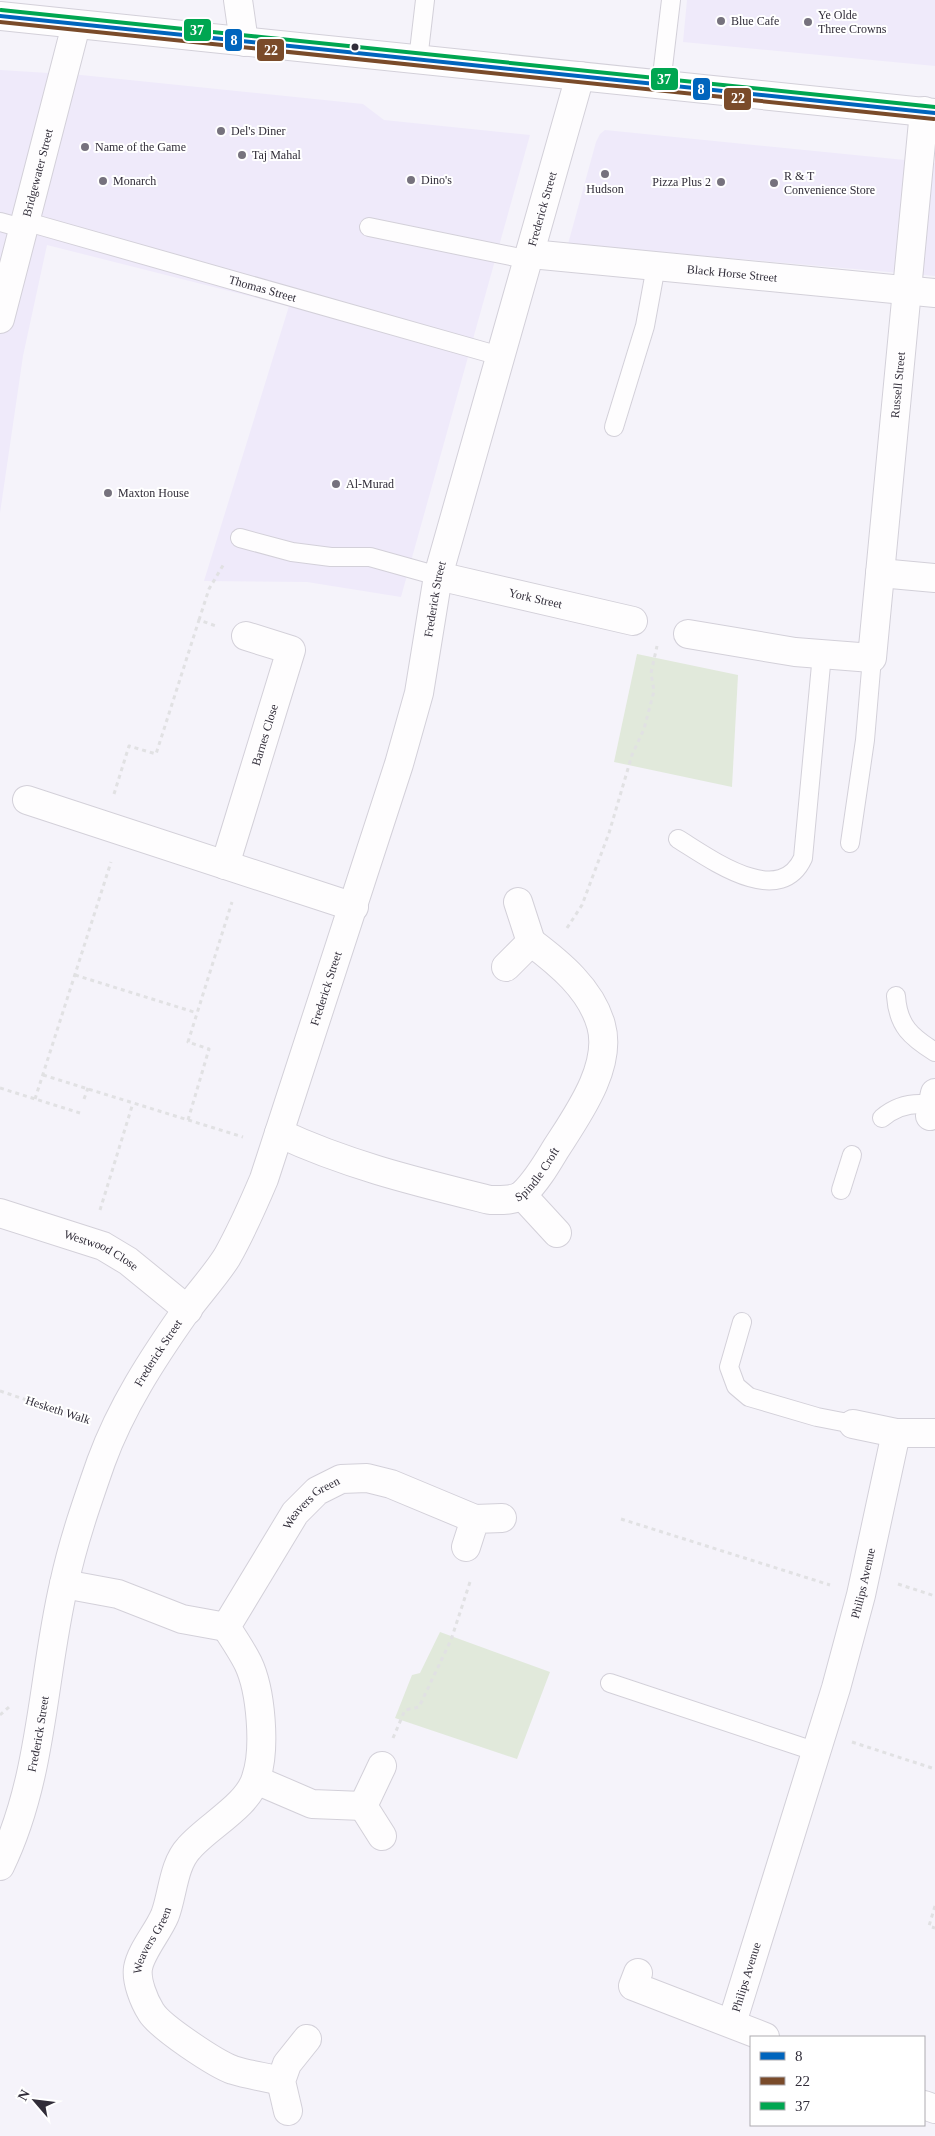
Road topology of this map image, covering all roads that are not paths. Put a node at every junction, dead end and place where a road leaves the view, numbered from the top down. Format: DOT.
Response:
graph roads {
  1 [pos="238,0"];
  2 [pos="425,0"];
  3 [pos="671,0"];
  4 [pos="0,16"];
  5 [pos="76,25"];
  6 [pos="244,42"];
  7 [pos="418,60"];
  8 [pos="580,76"];
  9 [pos="661,84"];
  10 [pos="930,112"];
  11 [pos="15,224"];
  12 [pos="368,227"];
  13 [pos="530,257"];
  14 [pos="656,266"];
  15 [pos="907,290"];
  16 [pos="935,293"];
  17 [pos="0,319"];
  18 [pos="500,356"];
  19 [pos="614,427"];
  20 [pos="240,538"];
  21 [pos="880,573"];
  22 [pos="438,576"];
  23 [pos="935,578"];
  24 [pos="633,621"];
  25 [pos="688,634"];
  26 [pos="246,636"];
  27 [pos="822,654"];
  28 [pos="872,658"];
  29 [pos="27,800"];
  30 [pos="678,839"];
  31 [pos="850,843"];
  32 [pos="234,868"];
  33 [pos="518,902"];
  34 [pos="354,907"];
  35 [pos="540,949"];
  36 [pos="506,967"];
  37 [pos="896,996"];
  38 [pos="935,1052"];
  39 [pos="932,1105"];
  40 [pos="882,1118"];
  41 [pos="277,1140"];
  42 [pos="852,1155"];
  43 [pos="841,1190"];
  44 [pos="522,1195"];
  45 [pos="0,1214"];
  46 [pos="557,1233"];
  47 [pos="188,1310"];
  48 [pos="742,1322"];
  49 [pos="853,1424"];
  50 [pos="896,1432"];
  51 [pos="935,1433"];
  52 [pos="502,1518"];
  53 [pos="476,1519"];
  54 [pos="466,1548"];
  55 [pos="64,1584"];
  56 [pos="226,1627"];
  57 [pos="610,1683"];
  58 [pos="820,1742"];
  59 [pos="382,1766"];
  60 [pos="256,1780"];
  61 [pos="363,1806"];
  62 [pos="8,1825"];
  63 [pos="382,1836"];
  64 [pos="0,1866"];
  65 [pos="638,1973"];
  66 [pos="732,2023"];
  67 [pos="763,2036"];
  68 [pos="307,2039"];
  69 [pos="281,2081"];
  70 [pos="288,2111"];
  1 -- 6 [label="street"];
  2 -- 7 [label="lane"];
  3 -- 9 [label="lane"];
  4 -- 5 [label="street"];
  5 -- 6 [label="street"];
  5 -- 11 [label="street, Bridgewater Street"];
  6 -- 7 [label="street"];
  7 -- 8 [label="street"];
  8 -- 9 [label="street"];
  8 -- 13 [label="street, Frederick Street"];
  9 -- 10 [label="street"];
  10 -- 15 [label="street, Russell Street"];
  11 -- 17 [label="street, Bridgewater Street"];
  11 -- 18 [label="lane, Thomas Street"];
  12 -- 13 [label="lane"];
  13 -- 14 [label="street, Black Horse Street"];
  13 -- 18 [label="street, Frederick Street"];
  14 -- 15 [label="street, Black Horse Street"];
  14 -- 19 [label="lane"];
  15 -- 16 [label="street, Black Horse Street"];
  15 -- 21 [label="street, Russell Street"];
  18 -- 22 [label="street, Frederick Street"];
  20 -- 22 [label="lane"];
  21 -- 23 [label="street"];
  21 -- 28 [label="street, Russell Street"];
  22 -- 24 [label="street, York Street"];
  22 -- 34 [label="street, Frederick Street"];
  25 -- 27 [label="street"];
  26 -- 32 [label="street, Barnes Close"];
  27 -- 28 [label="street"];
  27 -- 30 [label="lane"];
  28 -- 31 [label="lane"];
  29 -- 32 [label="street"];
  32 -- 34 [label="street"];
  33 -- 35 [label="street"];
  34 -- 41 [label="street, Frederick Street"];
  35 -- 36 [label="street"];
  35 -- 44 [label="street, Spindle Croft"];
  37 -- 38 [label="lane"];
  39 -- 40 [label="lane"];
  41 -- 44 [label="street, Spindle Croft"];
  41 -- 47 [label="street, Frederick Street"];
  42 -- 43 [label="lane"];
  44 -- 46 [label="street"];
  45 -- 47 [label="street, Westwood Close"];
  47 -- 55 [label="street, Frederick Street"];
  48 -- 49 [label="lane"];
  49 -- 50 [label="street"];
  50 -- 51 [label="street"];
  50 -- 58 [label="street, Philips Avenue"];
  52 -- 53 [label="street, Weavers Green"];
  53 -- 54 [label="street"];
  53 -- 56 [label="street, Weavers Green"];
  55 -- 56 [label="street"];
  55 -- 62 [label="street, Frederick Street"];
  56 -- 60 [label="street, Weavers Green"];
  57 -- 58 [label="lane"];
  58 -- 66 [label="street, Philips Avenue"];
  59 -- 61 [label="street"];
  60 -- 61 [label="street"];
  60 -- 69 [label="street, Weavers Green"];
  61 -- 63 [label="street"];
  62 -- 64 [label="street, Frederick Street"];
  65 -- 66 [label="street, Philips Avenue"];
  66 -- 67 [label="street, Philips Avenue"];
  68 -- 69 [label="street"];
  69 -- 70 [label="street"];
}
